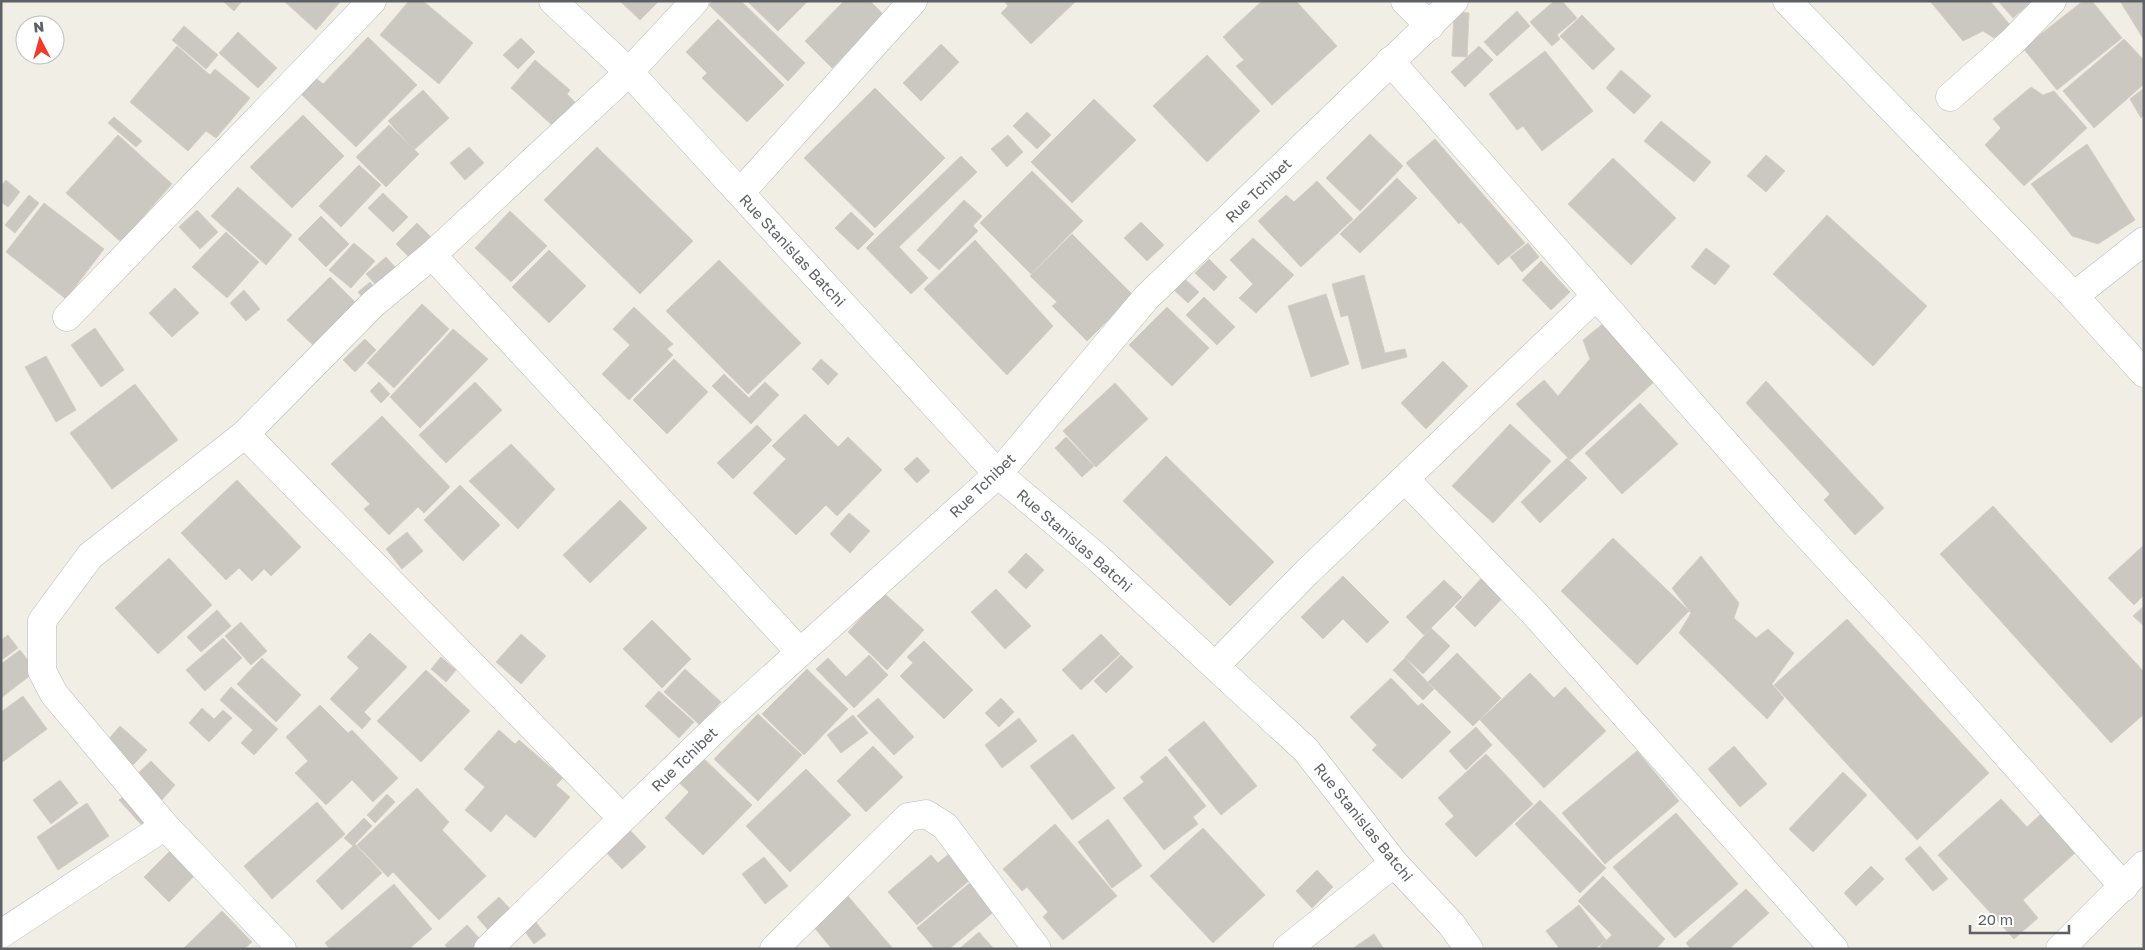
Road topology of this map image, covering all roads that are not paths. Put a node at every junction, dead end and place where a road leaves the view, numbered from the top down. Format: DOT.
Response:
graph roads {
  1 [pos="372,1"];
  2 [pos="553,1"];
  3 [pos="695,1"];
  4 [pos="913,1"];
  5 [pos="1405,1"];
  6 [pos="1454,1"];
  7 [pos="1787,1"];
  8 [pos="2052,1"];
  9 [pos="1430,26"];
  10 [pos="1390,61"];
  11 [pos="629,72"];
  12 [pos="1950,97"];
  13 [pos="740,193"];
  14 [pos="2144,241"];
  15 [pos="432,255"];
  16 [pos="1595,296"];
  17 [pos="2074,296"];
  18 [pos="67,318"];
  19 [pos="2144,373"];
  20 [pos="245,434"];
  21 [pos="998,474"];
  22 [pos="1405,479"];
  23 [pos="799,651"];
  24 [pos="1215,666"];
  25 [pos="622,818"];
  26 [pos="165,826"];
  27 [pos="1394,862"];
  28 [pos="2144,865"];
  29 [pos="2124,887"];
  30 [pos="1,934"];
  31 [pos="282,949"];
  32 [pos="488,949"];
  33 [pos="774,949"];
  34 [pos="1037,949"];
  35 [pos="1287,949"];
  36 [pos="1469,949"];
  37 [pos="1834,949"];
  38 [pos="2060,949"];
  1 -- 18 [label="street"];
  2 -- 11 [label="street, Rue Stanislas Batchi"];
  3 -- 11 [label="street"];
  4 -- 13 [label="street"];
  5 -- 9 [label="street"];
  6 -- 9 [label="street, Rue Tchibet"];
  7 -- 17 [label="street"];
  8 -- 12 [label="street"];
  9 -- 10 [label="street, Rue Tchibet"];
  10 -- 16 [label="street"];
  10 -- 21 [label="street, Rue Tchibet"];
  11 -- 13 [label="street, Rue Stanislas Batchi"];
  11 -- 15 [label="street"];
  13 -- 21 [label="street, Rue Stanislas Batchi"];
  14 -- 17 [label="street"];
  15 -- 20 [label="street"];
  15 -- 23 [label="street"];
  16 -- 22 [label="street"];
  16 -- 29 [label="street"];
  17 -- 19 [label="street"];
  20 -- 25 [label="street"];
  20 -- 26 [label="street"];
  21 -- 23 [label="street, Rue Tchibet"];
  21 -- 24 [label="street, Rue Stanislas Batchi"];
  22 -- 24 [label="street"];
  22 -- 37 [label="street"];
  23 -- 25 [label="street, Rue Tchibet"];
  24 -- 27 [label="street, Rue Stanislas Batchi"];
  25 -- 32 [label="street, Rue Tchibet"];
  26 -- 30 [label="street"];
  26 -- 31 [label="street"];
  27 -- 35 [label="street"];
  27 -- 36 [label="street, Rue Stanislas Batchi"];
  28 -- 29 [label="street"];
  29 -- 38 [label="street"];
  33 -- 34 [label="street"];
}
